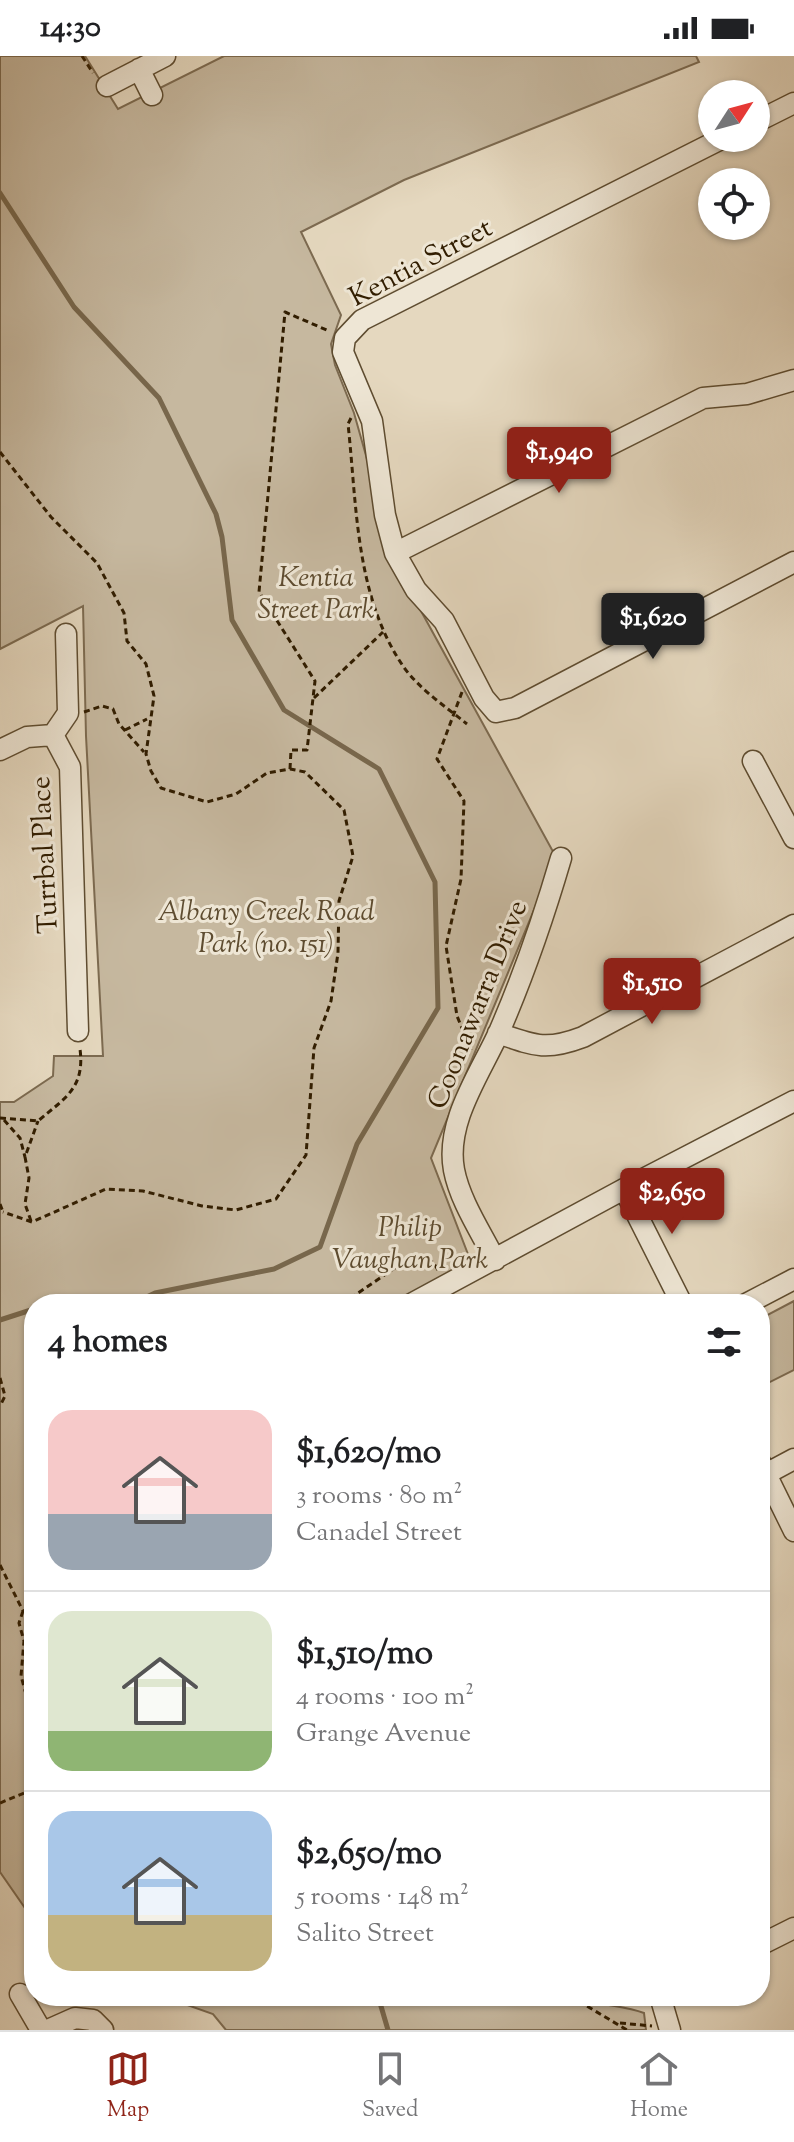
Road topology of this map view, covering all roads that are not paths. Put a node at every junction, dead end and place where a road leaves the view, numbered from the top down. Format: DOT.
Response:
graph roads {
  1 [pos="165,56"];
  2 [pos="139,69"];
  3 [pos="107,86"];
  4 [pos="152,95"];
  5 [pos="794,103"];
  6 [pos="770,115"];
  7 [pos="698,151"];
  8 [pos="794,380"];
  9 [pos="395,553"];
  10 [pos="794,562"];
  11 [pos="66,634"];
  12 [pos="53,735"];
  13 [pos="0,750"];
  14 [pos="753,761"];
  15 [pos="794,838"];
  16 [pos="561,858"];
  17 [pos="794,925"];
  18 [pos="78,1031"];
  19 [pos="498,1033"];
  20 [pos="794,1101"];
  21 [pos="624,1189"];
  22 [pos="495,1260"];
  23 [pos="794,1279"];
  24 [pos="428,1294"];
  25 [pos="677,1294"];
  26 [pos="765,1294"];
  27 [pos="794,1459"];
  28 [pos="770,1466"];
  29 [pos="770,1482"];
  30 [pos="794,1531"];
  31 [pos="794,1928"];
  32 [pos="770,1940"];
  33 [pos="20,1994"];
  34 [pos="24,2001"];
  35 [pos="27,2006"];
  36 [pos="663,2006"];
  37 [pos="668,2027"];
  38 [pos="41,2030"];
  39 [pos="48,2030"];
  40 [pos="103,2030"];
  1 -- 2 [label="street"];
  2 -- 3 [label="street"];
  2 -- 4 [label="street"];
  5 -- 6 [label="street"];
  7 -- 9 [label="street, Kentia Street"];
  8 -- 9 [label="street"];
  9 -- 10 [label="street, Kentia Street"];
  11 -- 12 [label="street"];
  12 -- 13 [label="street, Turrbal Place"];
  12 -- 18 [label="street, Turrbal Place"];
  14 -- 15 [label="street"];
  16 -- 19 [label="street, Coonawarra Drive"];
  17 -- 19 [label="street"];
  19 -- 22 [label="street, Coonawarra Drive"];
  20 -- 21 [label="street"];
  21 -- 22 [label="street"];
  21 -- 25 [label="street"];
  22 -- 24 [label="street"];
  23 -- 26 [label="street"];
  27 -- 28 [label="street"];
  29 -- 30 [label="street"];
  31 -- 32 [label="street"];
  33 -- 34 [label="street"];
  35 -- 38 [label="street"];
  36 -- 37 [label="street"];
  39 -- 40 [label="street"];
}
